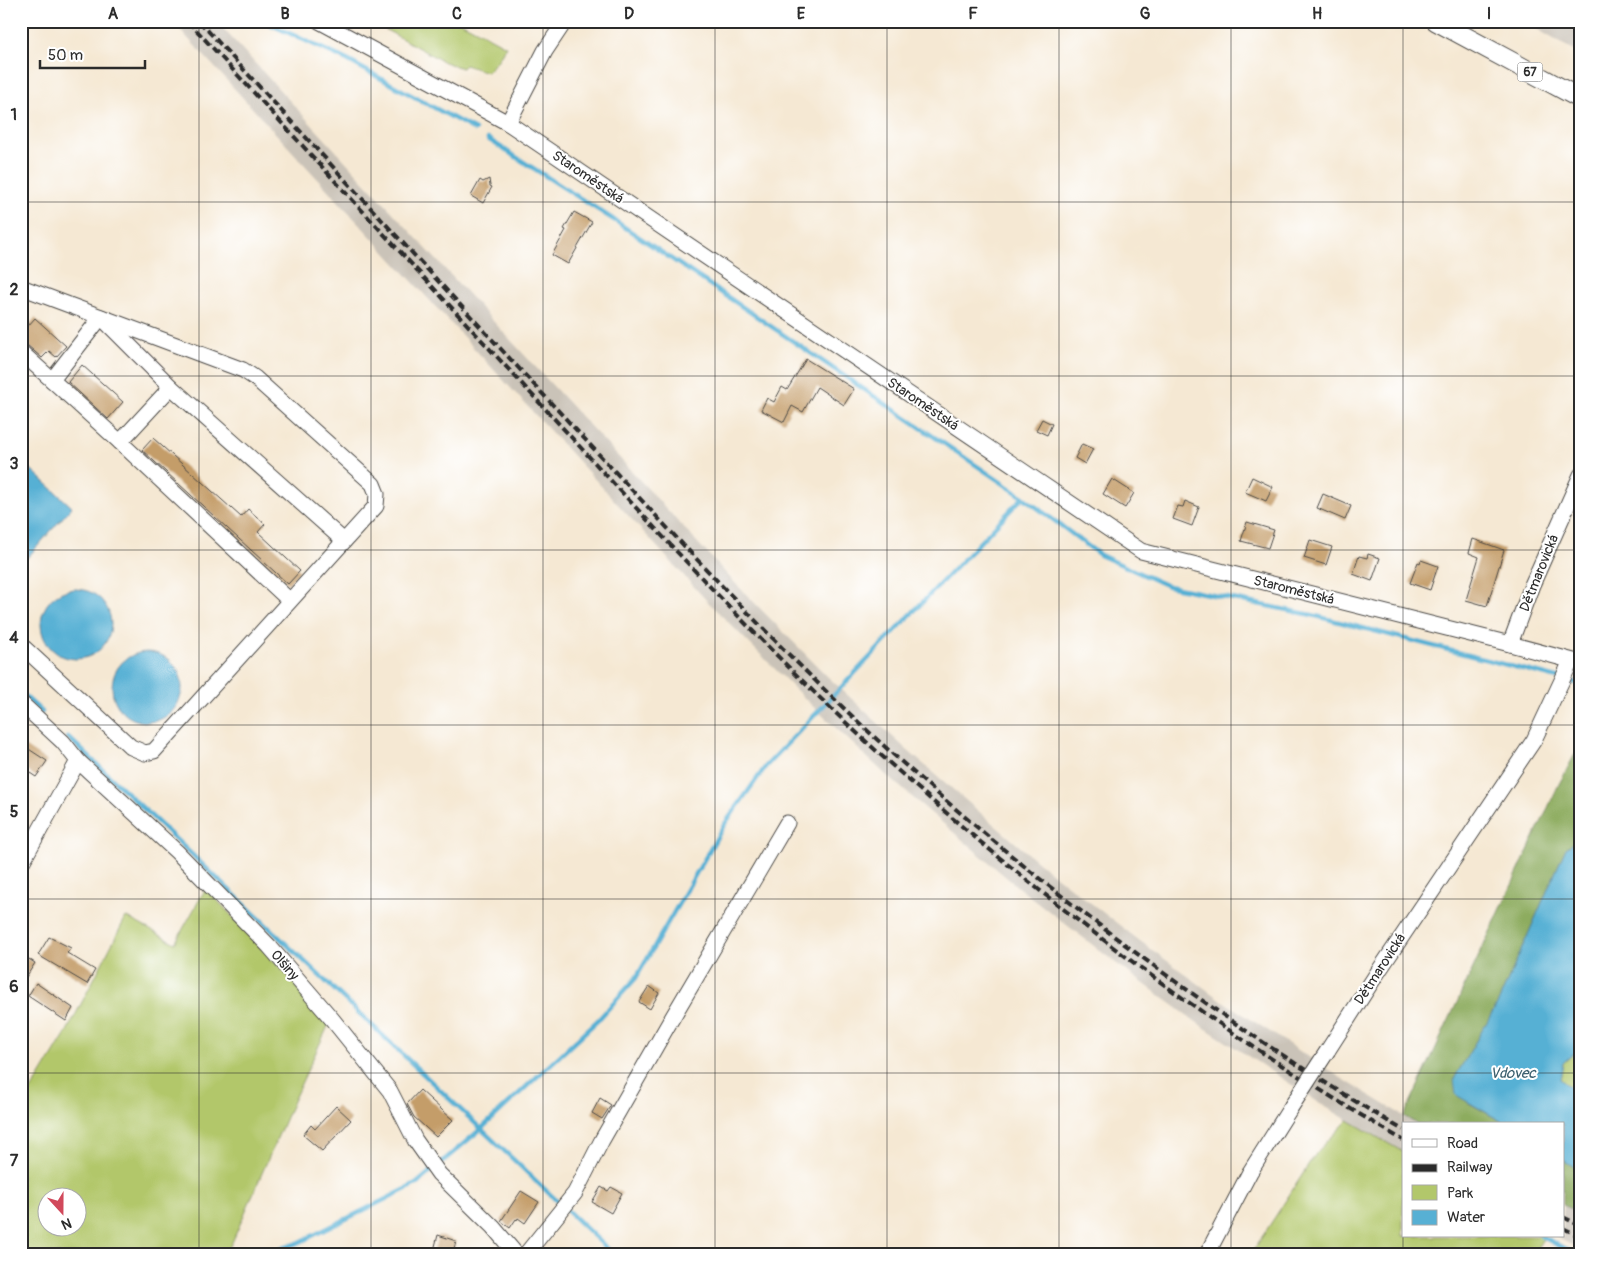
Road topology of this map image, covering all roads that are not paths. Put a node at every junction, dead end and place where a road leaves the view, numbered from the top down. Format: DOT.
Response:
graph roads {
  1 [pos="319,21"];
  2 [pos="565,21"];
  3 [pos="1436,21"];
  4 [pos="1581,99"];
  5 [pos="508,123"];
  6 [pos="21,287"];
  7 [pos="101,317"];
  8 [pos="21,352"];
  9 [pos="52,380"];
  10 [pos="171,387"];
  11 [pos="120,442"];
  12 [pos="1581,475"];
  13 [pos="344,541"];
  14 [pos="289,600"];
  15 [pos="1510,644"];
  16 [pos="21,645"];
  17 [pos="1572,666"];
  18 [pos="21,702"];
  19 [pos="78,760"];
  20 [pos="788,823"];
  21 [pos="21,864"];
  22 [pos="516,1254"];
  23 [pos="526,1254"];
  24 [pos="1207,1254"];
  1 -- 5 [label="street, Staroměstská"];
  2 -- 5 [label="street"];
  3 -- 4 [label="main road, 67"];
  5 -- 15 [label="street, Staroměstská"];
  6 -- 7 [label="street"];
  7 -- 9 [label="street"];
  7 -- 10 [label="street"];
  7 -- 13 [label="street"];
  8 -- 9 [label="street"];
  9 -- 11 [label="street"];
  10 -- 11 [label="street"];
  10 -- 13 [label="street"];
  11 -- 14 [label="street"];
  12 -- 15 [label="street, Dětmarovická"];
  13 -- 14 [label="street"];
  14 -- 16 [label="street"];
  15 -- 17 [label="street, Staroměstská"];
  17 -- 24 [label="street, Dětmarovická, bridge"];
  18 -- 19 [label="street, Olšiny"];
  19 -- 21 [label="street"];
  19 -- 22 [label="street, Olšiny"];
  20 -- 23 [label="street"];
}
